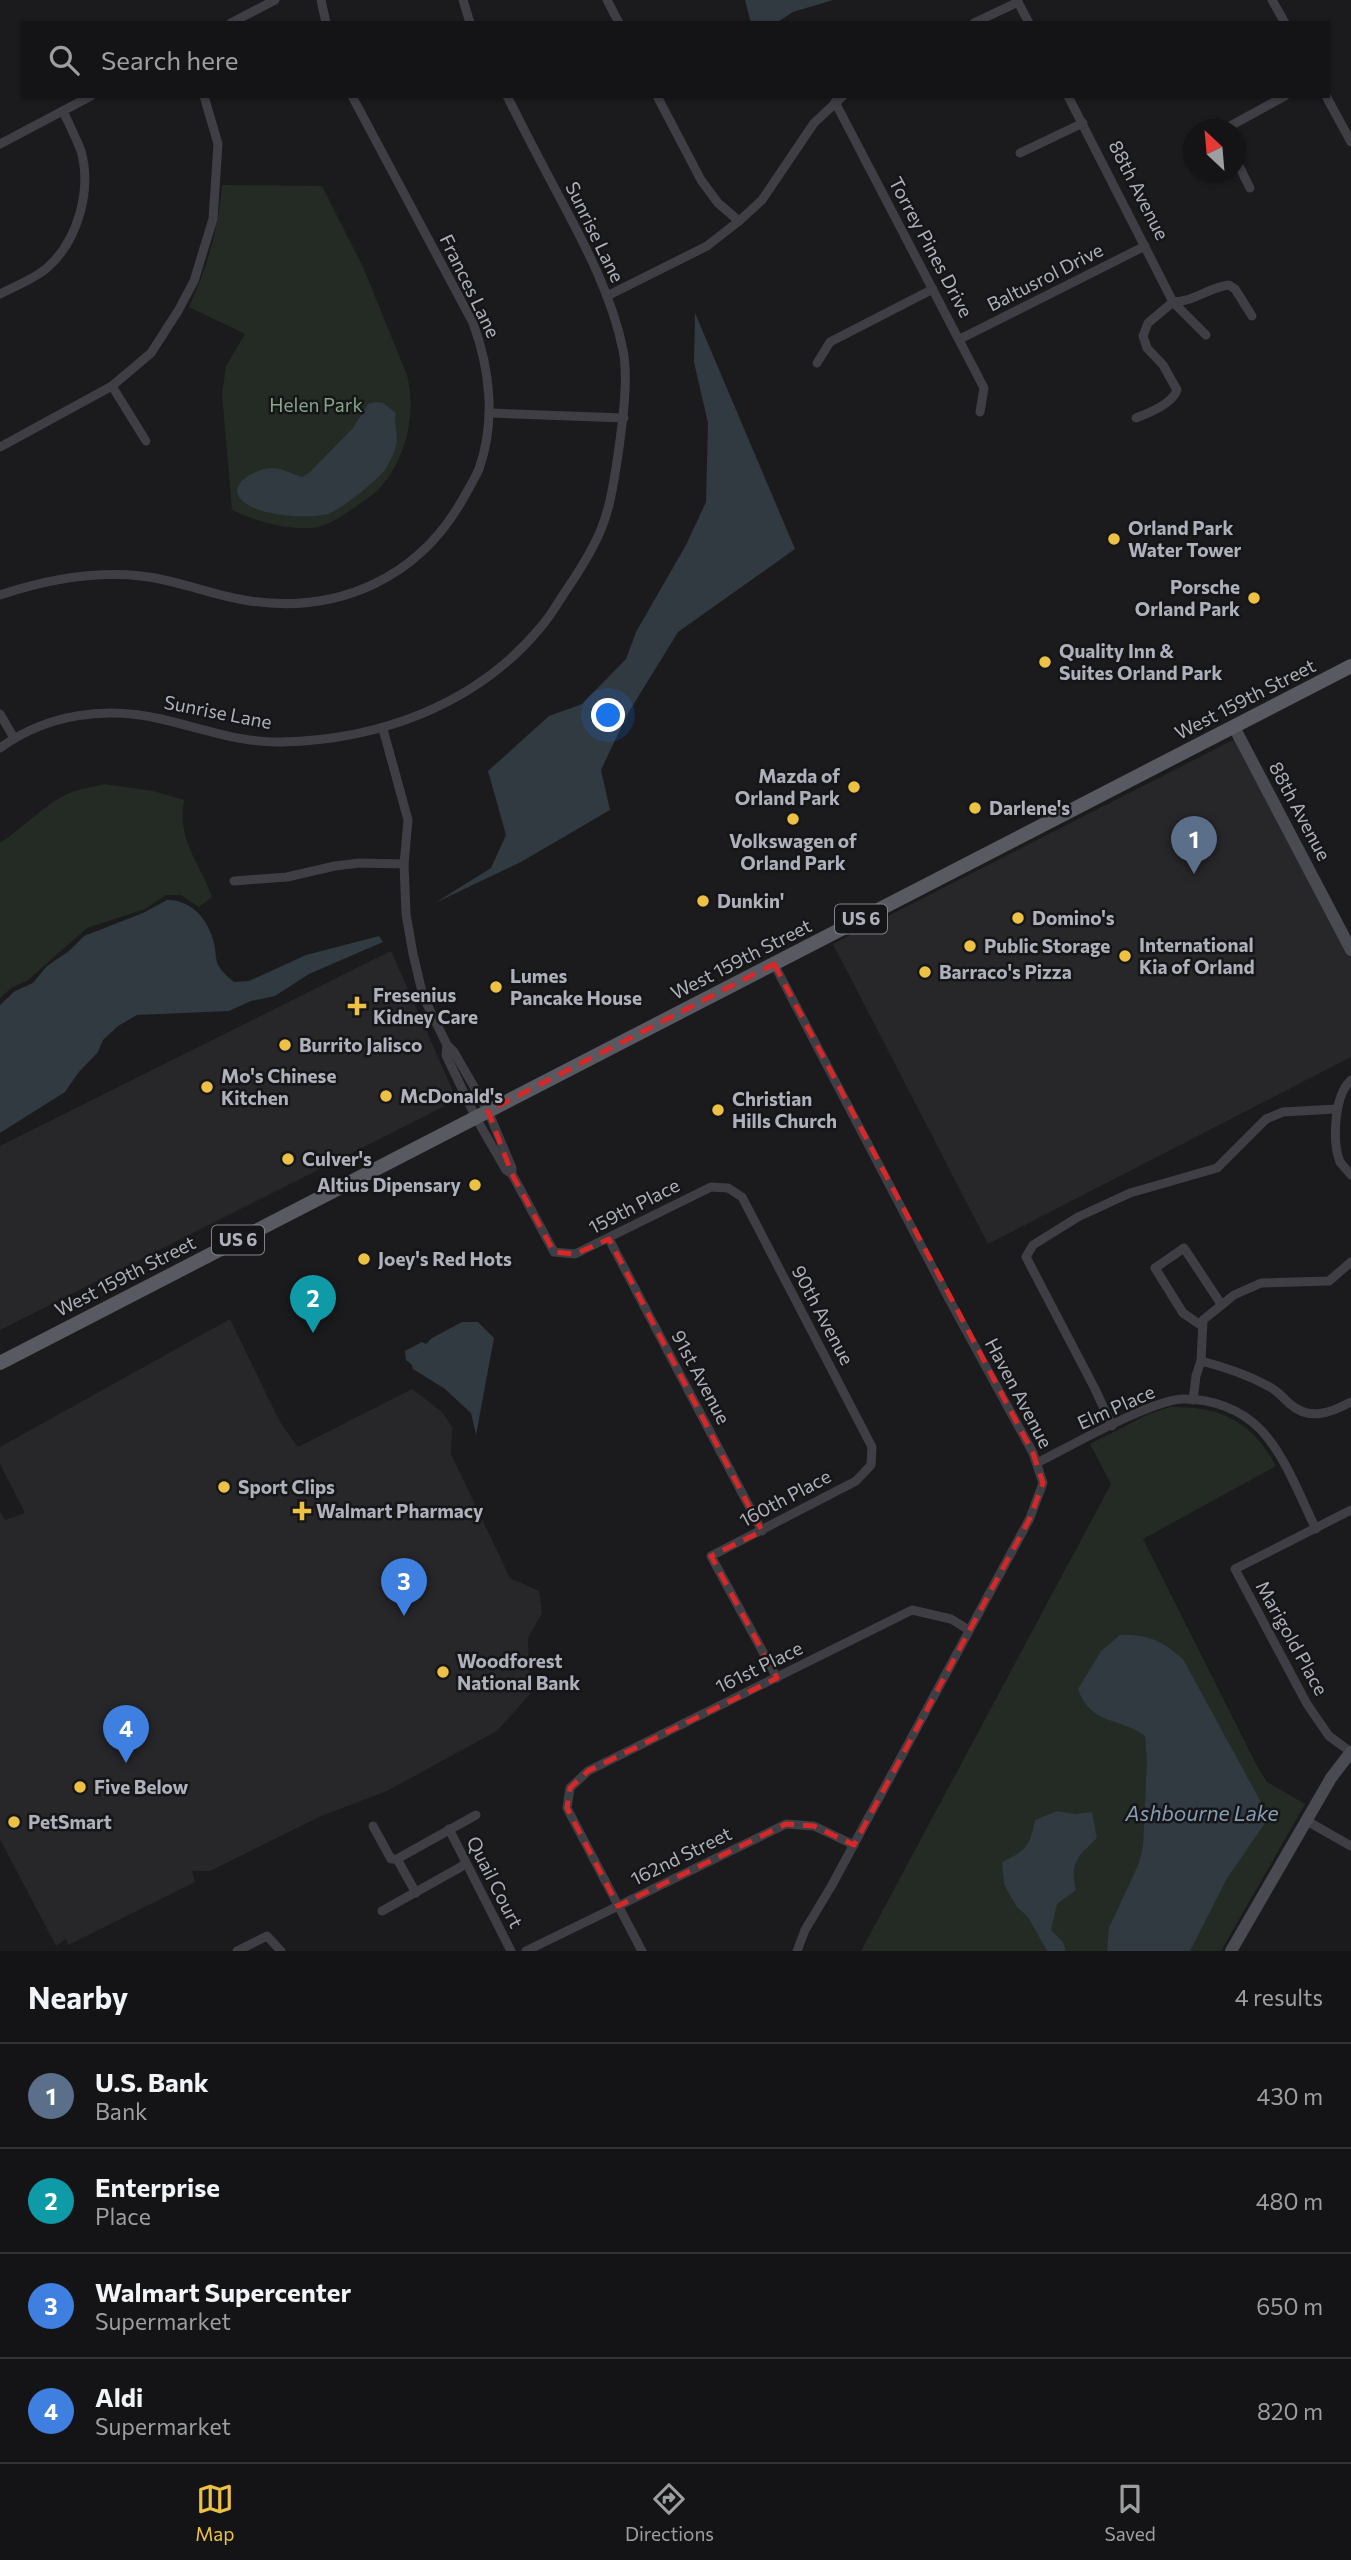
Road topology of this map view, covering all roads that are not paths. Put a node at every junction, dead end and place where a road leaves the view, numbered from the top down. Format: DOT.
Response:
graph roads {
  1 [pos="275,0"];
  2 [pos="321,0"];
  3 [pos="463,0"];
  4 [pos="607,0"];
  5 [pos="1272,0"];
  6 [pos="235,21"];
  7 [pos="326,21"];
  8 [pos="469,21"];
  9 [pos="618,21"];
  10 [pos="978,21"];
  11 [pos="1029,21"];
  12 [pos="1284,21"];
  13 [pos="87,98"];
  14 [pos="205,98"];
  15 [pos="353,98"];
  16 [pos="509,98"];
  17 [pos="658,98"];
  18 [pos="1070,98"];
  19 [pos="1281,98"];
  20 [pos="1327,98"];
  21 [pos="839,99"];
  22 [pos="63,111"];
  23 [pos="1243,119"];
  24 [pos="1083,123"];
  25 [pos="1351,142"];
  26 [pos="0,144"];
  27 [pos="1020,153"];
  28 [pos="1246,180"];
  29 [pos="1250,188"];
  30 [pos="739,221"];
  31 [pos="1145,246"];
  32 [pos="933,289"];
  33 [pos="0,294"];
  34 [pos="607,296"];
  35 [pos="1173,302"];
  36 [pos="1252,316"];
  37 [pos="1206,335"];
  38 [pos="960,339"];
  39 [pos="817,363"];
  40 [pos="112,386"];
  41 [pos="491,412"];
  42 [pos="979,412"];
  43 [pos="624,418"];
  44 [pos="1136,418"];
  45 [pos="146,441"];
  46 [pos="0,447"];
  47 [pos="0,595"];
  48 [pos="1351,666"];
  49 [pos="0,714"];
  50 [pos="1234,727"];
  51 [pos="383,729"];
  52 [pos="14,738"];
  53 [pos="0,748"];
  54 [pos="404,864"];
  55 [pos="234,881"];
  56 [pos="1351,950"];
  57 [pos="774,964"];
  58 [pos="447,1045"];
  59 [pos="1351,1080"];
  60 [pos="1336,1109"];
  61 [pos="482,1114"];
  62 [pos="512,1174"];
  63 [pos="1351,1175"];
  64 [pos="728,1188"];
  65 [pos="609,1239"];
  66 [pos="1351,1262"];
  67 [pos="1221,1304"];
  68 [pos="1202,1326"];
  69 [pos="1201,1361"];
  70 [pos="0,1363"];
  71 [pos="1193,1400"];
  72 [pos="1351,1402"];
  73 [pos="1112,1426"];
  74 [pos="1037,1463"];
  75 [pos="871,1465"];
  76 [pos="1351,1510"];
  77 [pos="1316,1529"];
  78 [pos="762,1531"];
  79 [pos="969,1630"];
  80 [pos="777,1678"];
  81 [pos="1351,1752"];
  82 [pos="476,1815"];
  83 [pos="1307,1821"];
  84 [pos="373,1826"];
  85 [pos="449,1829"];
  86 [pos="854,1845"];
  87 [pos="1351,1846"];
  88 [pos="397,1859"];
  89 [pos="466,1864"];
  90 [pos="416,1893"];
  91 [pos="618,1906"];
  92 [pos="382,1911"];
  93 [pos="237,1951"];
  94 [pos="281,1951"];
  95 [pos="511,1951"];
  96 [pos="526,1951"];
  97 [pos="642,1951"];
  98 [pos="797,1951"];
  99 [pos="1231,1951"];
  1 -- 6 [label="street"];
  2 -- 7 [label="street"];
  3 -- 8 [label="street"];
  4 -- 9 [label="street"];
  5 -- 12 [label="street"];
  10 -- 11 [label="street"];
  13 -- 22 [label="street"];
  14 -- 40 [label="street"];
  15 -- 41 [label="street, Frances Lane"];
  16 -- 34 [label="street, Sunrise Lane"];
  17 -- 30 [label="street"];
  18 -- 24 [label="street, 88th Avenue"];
  19 -- 23 [label="street"];
  20 -- 25 [label="street"];
  21 -- 30 [label="street"];
  21 -- 32 [label="street, Torrey Pines Drive"];
  22 -- 26 [label="street"];
  22 -- 33 [label="street"];
  24 -- 27 [label="street"];
  24 -- 31 [label="street, 88th Avenue"];
  28 -- 29 [label="street"];
  30 -- 34 [label="street"];
  31 -- 35 [label="street, 88th Avenue"];
  31 -- 38 [label="street, Baltusrol Drive"];
  32 -- 38 [label="street, Torrey Pines Drive"];
  32 -- 39 [label="street"];
  34 -- 43 [label="street, Sunrise Lane"];
  35 -- 36 [label="street"];
  35 -- 37 [label="street, 88th Avenue"];
  35 -- 44 [label="street"];
  38 -- 42 [label="street, Torrey Pines Drive"];
  40 -- 45 [label="street"];
  40 -- 46 [label="street"];
  41 -- 43 [label="street"];
  41 -- 47 [label="street, Frances Lane"];
  43 -- 51 [label="street, Sunrise Lane"];
  48 -- 50 [label="main road, West 159th Street / US 6"];
  49 -- 52 [label="street"];
  50 -- 56 [label="street, 88th Avenue"];
  50 -- 57 [label="main road, West 159th Street / US 6"];
  51 -- 52 [label="street, Sunrise Lane"];
  51 -- 54 [label="street"];
  52 -- 53 [label="street, Sunrise Lane"];
  54 -- 55 [label="street"];
  54 -- 58 [label="street"];
  57 -- 61 [label="main road, West 159th Street / US 6"];
  57 -- 74 [label="street, Haven Avenue"];
  58 -- 61 [label="street"];
  58 -- 61 [label="street"];
  59 -- 60 [label="street"];
  60 -- 63 [label="street"];
  60 -- 73 [label="street"];
  61 -- 62 [label="street"];
  61 -- 62 [label="street"];
  61 -- 70 [label="main road, West 159th Street / US 6"];
  62 -- 65 [label="street, 159th Place"];
  64 -- 65 [label="street, 159th Place"];
  64 -- 75 [label="street, 90th Avenue"];
  65 -- 78 [label="street, 91st Avenue"];
  66 -- 67 [label="street"];
  67 -- 68 [label="street"];
  67 -- 68 [label="street"];
  68 -- 69 [label="street"];
  69 -- 71 [label="street"];
  69 -- 72 [label="street"];
  71 -- 73 [label="street, Elm Place"];
  71 -- 77 [label="street, Elm Place"];
  73 -- 74 [label="street, Elm Place"];
  74 -- 79 [label="street, Haven Avenue"];
  75 -- 78 [label="street, 160th Place"];
  76 -- 77 [label="street"];
  77 -- 81 [label="street, Marigold Place"];
  78 -- 80 [label="street, 160th Place"];
  79 -- 80 [label="street, 161st Place"];
  79 -- 86 [label="street, Haven Avenue"];
  80 -- 91 [label="street, 161st Place"];
  81 -- 83 [label="street"];
  82 -- 85 [label="street"];
  83 -- 87 [label="street"];
  83 -- 99 [label="street"];
  84 -- 88 [label="street"];
  85 -- 88 [label="street"];
  85 -- 89 [label="street, Quail Court"];
  86 -- 91 [label="street, 162nd Street"];
  86 -- 98 [label="street, Haven Avenue"];
  88 -- 90 [label="street"];
  89 -- 90 [label="street"];
  89 -- 95 [label="street, Quail Court"];
  90 -- 92 [label="street"];
  91 -- 96 [label="street, 162nd Street"];
  91 -- 97 [label="street"];
  93 -- 94 [label="street"];
}
